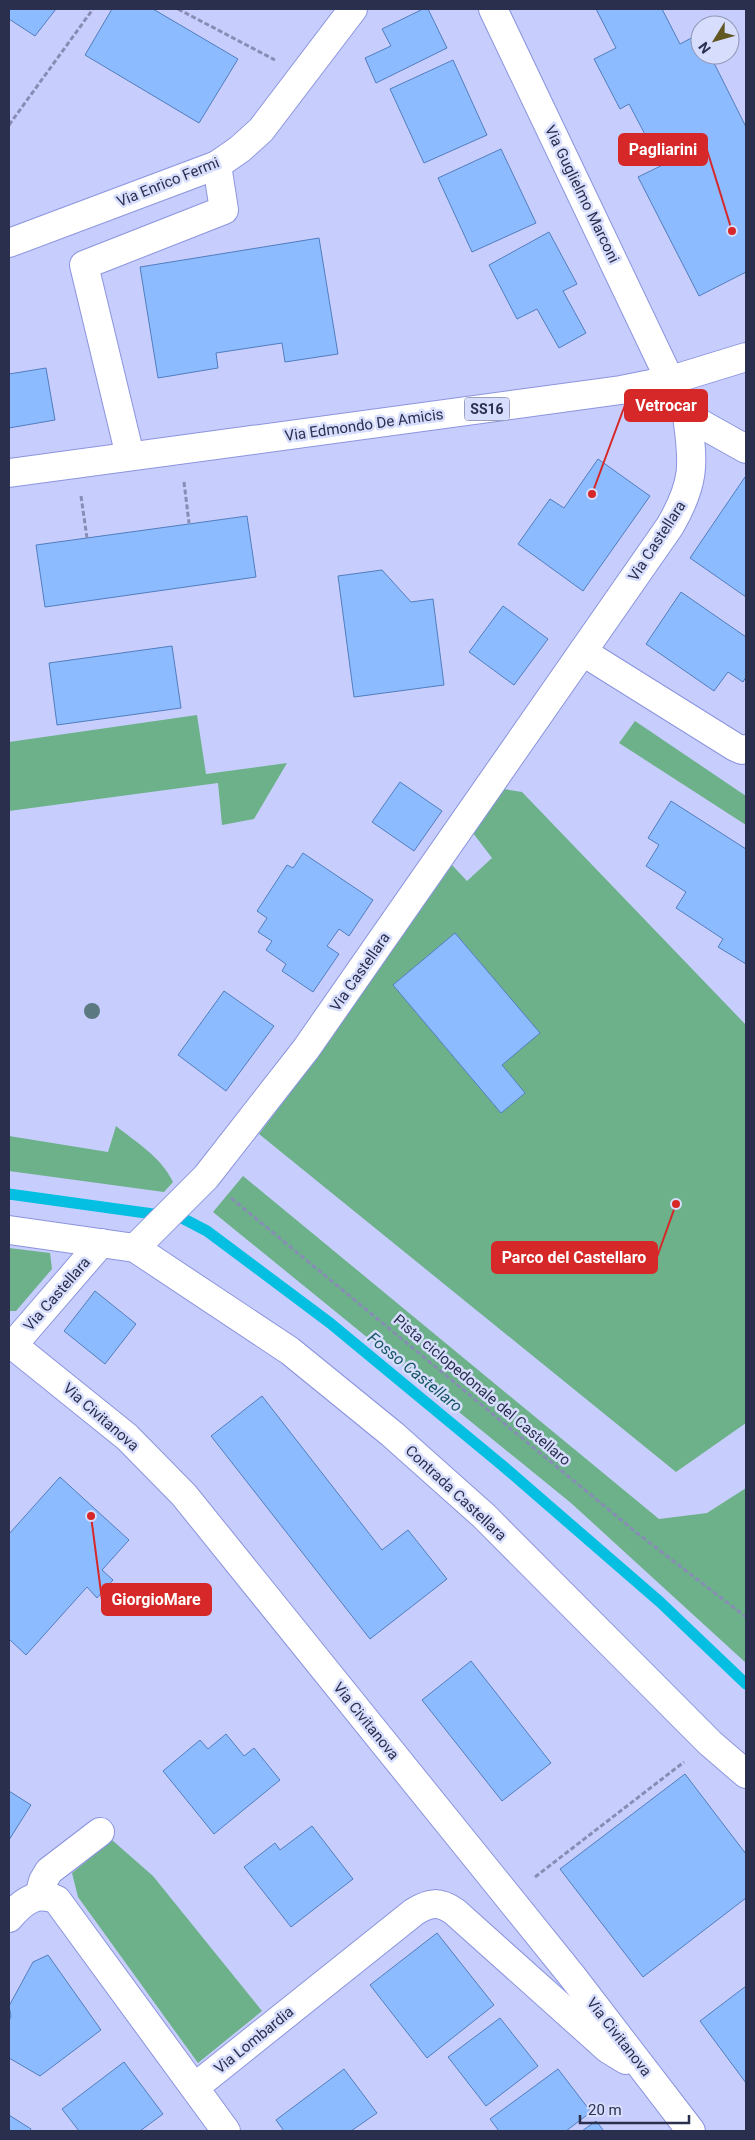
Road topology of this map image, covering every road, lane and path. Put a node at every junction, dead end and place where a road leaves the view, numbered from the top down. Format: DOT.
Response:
graph roads {
  1 [pos="93,9"];
  2 [pos="178,9"];
  3 [pos="353,9"];
  4 [pos="493,9"];
  5 [pos="302,75"];
  6 [pos="9,125"];
  7 [pos="217,165"];
  8 [pos="9,243"];
  9 [pos="746,357"];
  10 [pos="671,380"];
  11 [pos="687,416"];
  12 [pos="746,449"];
  13 [pos="130,456"];
  14 [pos="9,473"];
  15 [pos="184,482"];
  16 [pos="81,496"];
  17 [pos="189,524"];
  18 [pos="87,538"];
  19 [pos="582,652"];
  20 [pos="746,749"];
  21 [pos="198,1185"];
  22 [pos="9,1230"];
  23 [pos="101,1243"];
  24 [pos="140,1243"];
  25 [pos="11,1344"];
  26 [pos="746,1617"];
  27 [pos="682,1764"];
  28 [pos="746,1774"];
  29 [pos="100,1832"];
  30 [pos="530,1881"];
  31 [pos="39,1896"];
  32 [pos="9,1918"];
  33 [pos="572,1976"];
  34 [pos="540,1989"];
  35 [pos="647,2072"];
  36 [pos="195,2087"];
  37 [pos="226,2131"];
  38 [pos="691,2131"];
  1 -- 6 [label="path"];
  2 -- 5 [label="path"];
  3 -- 5 [label="street, Via Enrico Fermi"];
  4 -- 10 [label="street, Via Guglielmo Marconi"];
  5 -- 7 [label="street, Via Enrico Fermi"];
  7 -- 8 [label="street, Via Enrico Fermi"];
  7 -- 13 [label="street"];
  9 -- 10 [label="street, Via Edmondo De Amicis / SS16"];
  10 -- 11 [label="street, Via Castellara"];
  10 -- 13 [label="street, Via Edmondo De Amicis / SS16"];
  11 -- 12 [label="street"];
  11 -- 19 [label="street, Via Castellara"];
  13 -- 14 [label="street, Via Edmondo De Amicis / SS16"];
  15 -- 17 [label="path"];
  16 -- 18 [label="path"];
  19 -- 20 [label="street"];
  19 -- 21 [label="street, Via Castellara"];
  21 -- 24 [label="street, Via Castellara"];
  21 -- 26 [label="path, Pista ciclopedonale del Castellaro"];
  22 -- 23 [label="street, Via Castellara"];
  23 -- 24 [label="street, Via Castellara"];
  23 -- 25 [label="street, Via Castellara"];
  24 -- 28 [label="street, Contrada Castellara"];
  25 -- 33 [label="street, Via Civitanova"];
  27 -- 30 [label="path"];
  29 -- 31 [label="street"];
  31 -- 32 [label="street"];
  31 -- 36 [label="street"];
  33 -- 34 [label="street"];
  33 -- 35 [label="street, Via Civitanova"];
  34 -- 35 [label="street, Via Lombardia"];
  34 -- 36 [label="street, Via Lombardia"];
  35 -- 38 [label="street, Via Civitanova"];
  36 -- 37 [label="street"];
}
